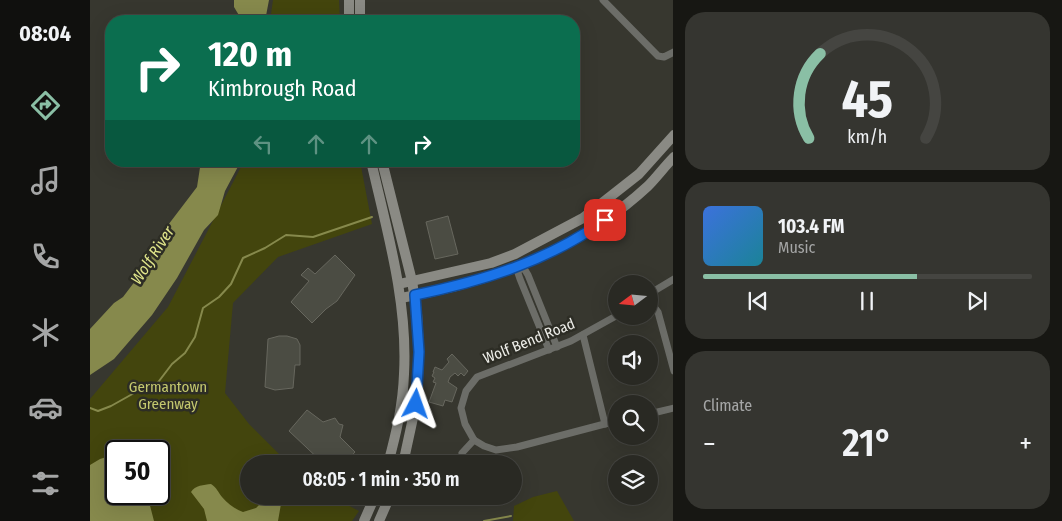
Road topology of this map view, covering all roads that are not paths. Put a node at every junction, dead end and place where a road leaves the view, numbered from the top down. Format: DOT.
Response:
graph roads {
  1 [pos="349,0"];
  2 [pos="360,0"];
  3 [pos="603,0"];
  4 [pos="349,15"];
  5 [pos="360,15"];
  6 [pos="673,52"];
  7 [pos="673,135"];
  8 [pos="659,151"];
  9 [pos="673,159"];
  10 [pos="372,167"];
  11 [pos="384,167"];
  12 [pos="515,254"];
  13 [pos="520,267"];
  14 [pos="673,279"];
  15 [pos="412,281"];
  16 [pos="399,284"];
  17 [pos="658,288"];
  18 [pos="415,295"];
  19 [pos="401,298"];
  20 [pos="658,312"];
  21 [pos="608,321"];
  22 [pos="583,335"];
  23 [pos="557,347"];
  24 [pos="549,350"];
  25 [pos="673,371"];
  26 [pos="673,408"];
  27 [pos="658,412"];
  28 [pos="608,423"];
  29 [pos="605,424"];
  30 [pos="474,440"];
  31 [pos="462,453"];
  32 [pos="390,455"];
  33 [pos="405,455"];
  34 [pos="372,505"];
  35 [pos="386,505"];
  36 [pos="364,521"];
  37 [pos="379,521"];
  1 -- 4 [label="main road"];
  2 -- 5 [label="main road"];
  3 -- 6 [label="street"];
  7 -- 8 [label="main road"];
  8 -- 9 [label="street"];
  8 -- 12 [label="main road"];
  9 -- 13 [label="main road"];
  10 -- 16 [label="main road"];
  11 -- 15 [label="main road"];
  12 -- 13 [label="street"];
  12 -- 15 [label="main road"];
  13 -- 18 [label="main road"];
  13 -- 23 [label="street"];
  13 -- 24 [label="street"];
  14 -- 17 [label="street"];
  15 -- 16 [label="main road"];
  15 -- 18 [label="main road"];
  16 -- 19 [label="main road"];
  18 -- 19 [label="main road"];
  18 -- 33 [label="main road"];
  19 -- 32 [label="main road"];
  20 -- 25 [label="street"];
  21 -- 22 [label="street, Wolf Bend Road"];
  22 -- 23 [label="street, Wolf Bend Road"];
  22 -- 29 [label="street"];
  23 -- 24 [label="street, Wolf Bend Road"];
  24 -- 30 [label="street, Wolf Bend Road"];
  26 -- 27 [label="street"];
  28 -- 29 [label="street"];
  29 -- 30 [label="street"];
  30 -- 31 [label="street"];
  34 -- 36 [label="main road"];
  35 -- 37 [label="main road"];
}
